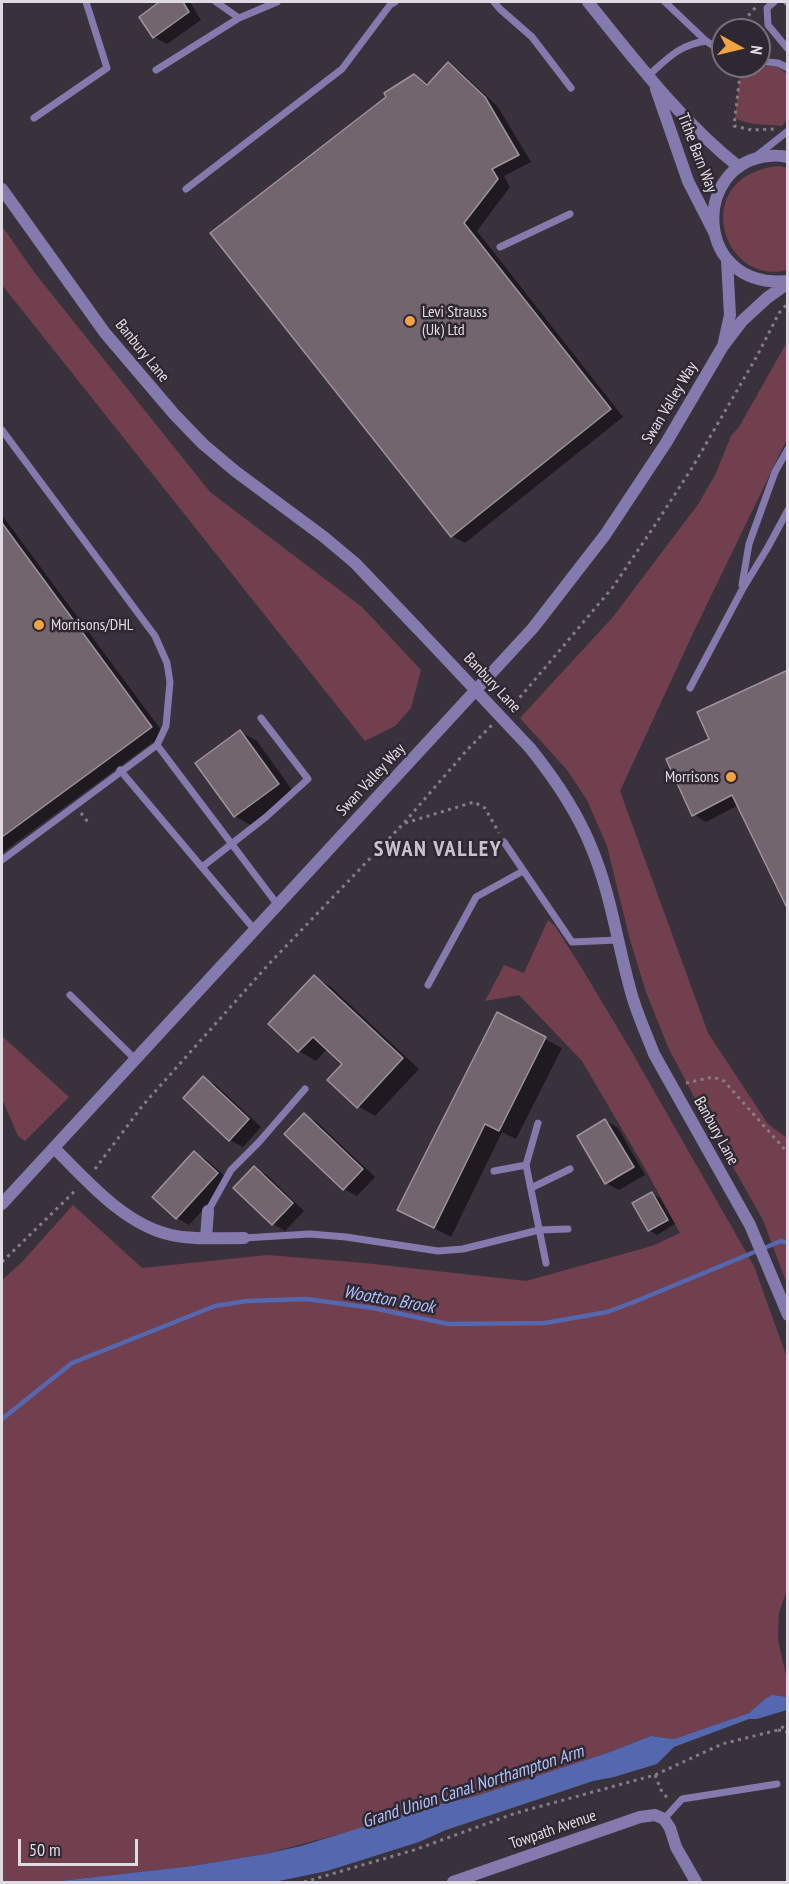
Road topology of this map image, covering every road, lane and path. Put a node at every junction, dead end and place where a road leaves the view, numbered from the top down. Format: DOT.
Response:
graph roads {
  1 [pos="87,2"];
  2 [pos="216,2"];
  3 [pos="277,2"];
  4 [pos="394,2"];
  5 [pos="494,2"];
  6 [pos="588,2"];
  7 [pos="665,2"];
  8 [pos="762,2"];
  9 [pos="774,2"];
  10 [pos="239,18"];
  11 [pos="747,18"];
  12 [pos="706,41"];
  13 [pos="711,44"];
  14 [pos="788,49"];
  15 [pos="771,62"];
  16 [pos="788,68"];
  17 [pos="156,70"];
  18 [pos="740,78"];
  19 [pos="651,80"];
  20 [pos="571,88"];
  21 [pos="34,118"];
  22 [pos="779,129"];
  23 [pos="788,131"];
  24 [pos="788,157"];
  25 [pos="743,164"];
  26 [pos="2,189"];
  27 [pos="186,189"];
  28 [pos="570,214"];
  29 [pos="714,232"];
  30 [pos="500,247"];
  31 [pos="727,260"];
  32 [pos="788,282"];
  33 [pos="788,303"];
  34 [pos="723,346"];
  35 [pos="2,430"];
  36 [pos="788,449"];
  37 [pos="788,510"];
  38 [pos="742,590"];
  39 [pos="690,688"];
  40 [pos="507,711"];
  41 [pos="261,718"];
  42 [pos="499,718"];
  43 [pos="156,745"];
  44 [pos="120,770"];
  45 [pos="403,824"];
  46 [pos="504,842"];
  47 [pos="232,844"];
  48 [pos="2,860"];
  49 [pos="202,867"];
  50 [pos="523,871"];
  51 [pos="277,904"];
  52 [pos="254,929"];
  53 [pos="618,940"];
  54 [pos="428,985"];
  55 [pos="70,995"];
  56 [pos="136,1060"];
  57 [pos="674,1088"];
  58 [pos="305,1089"];
  59 [pos="538,1123"];
  60 [pos="54,1148"];
  61 [pos="788,1153"];
  62 [pos="526,1165"];
  63 [pos="570,1169"];
  64 [pos="494,1172"];
  65 [pos="86,1180"];
  66 [pos="531,1188"];
  67 [pos="2,1204"];
  68 [pos="208,1211"];
  69 [pos="568,1229"];
  70 [pos="539,1230"];
  71 [pos="207,1238"];
  72 [pos="244,1238"];
  73 [pos="2,1262"];
  74 [pos="546,1263"];
  75 [pos="788,1315"];
  76 [pos="788,1724"];
  77 [pos="778,1730"];
  78 [pos="788,1732"];
  79 [pos="655,1775"];
  80 [pos="777,1784"];
  81 [pos="675,1807"];
  82 [pos="664,1819"];
  83 [pos="303,1882"];
  84 [pos="453,1882"];
  85 [pos="696,1882"];
  1 -- 21 [label="lane"];
  2 -- 10 [label="lane"];
  3 -- 10 [label="lane"];
  4 -- 27 [label="lane"];
  5 -- 20 [label="lane"];
  6 -- 19 [label="street, Tithe Barn Way"];
  7 -- 12 [label="lane"];
  8 -- 11 [label="path"];
  9 -- 14 [label="lane"];
  10 -- 17 [label="lane"];
  12 -- 13 [label="lane"];
  12 -- 19 [label="lane"];
  15 -- 16 [label="lane"];
  18 -- 22 [label="path"];
  19 -- 25 [label="street, Tithe Barn Way"];
  19 -- 29 [label="street, Tithe Barn Way"];
  23 -- 25 [label="lane"];
  24 -- 25 [label="street"];
  25 -- 29 [label="street"];
  26 -- 53 [label="street, Banbury Lane, bridge"];
  28 -- 30 [label="lane"];
  29 -- 31 [label="street, Tithe Barn Way"];
  31 -- 32 [label="street"];
  31 -- 34 [label="street, Swan Valley Way"];
  32 -- 34 [label="street, Swan Valley Way"];
  33 -- 40 [label="path"];
  34 -- 51 [label="street, Swan Valley Way"];
  35 -- 43 [label="lane"];
  36 -- 38 [label="lane"];
  37 -- 38 [label="lane"];
  38 -- 39 [label="lane"];
  41 -- 47 [label="lane"];
  42 -- 45 [label="path"];
  43 -- 44 [label="lane"];
  43 -- 47 [label="lane"];
  44 -- 48 [label="lane"];
  44 -- 49 [label="lane"];
  45 -- 46 [label="path"];
  45 -- 65 [label="path"];
  46 -- 50 [label="lane"];
  47 -- 49 [label="lane"];
  47 -- 51 [label="lane"];
  49 -- 52 [label="lane"];
  50 -- 53 [label="lane"];
  50 -- 54 [label="lane"];
  51 -- 52 [label="street, Swan Valley Way"];
  52 -- 56 [label="street, Swan Valley Way"];
  53 -- 57 [label="street, Banbury Lane"];
  55 -- 56 [label="lane"];
  56 -- 60 [label="street, Swan Valley Way"];
  57 -- 61 [label="path"];
  57 -- 75 [label="street, Banbury Lane"];
  58 -- 68 [label="lane"];
  59 -- 62 [label="lane"];
  60 -- 65 [label="street"];
  60 -- 67 [label="street, Swan Valley Way"];
  62 -- 64 [label="lane"];
  62 -- 66 [label="lane"];
  63 -- 66 [label="lane"];
  65 -- 71 [label="street"];
  65 -- 73 [label="path"];
  66 -- 70 [label="lane"];
  68 -- 71 [label="street"];
  69 -- 70 [label="lane"];
  70 -- 72 [label="lane"];
  70 -- 74 [label="lane"];
  71 -- 72 [label="street"];
  76 -- 77 [label="path"];
  77 -- 78 [label="path"];
  77 -- 79 [label="path"];
  79 -- 81 [label="path"];
  79 -- 83 [label="path"];
  80 -- 81 [label="lane"];
  81 -- 82 [label="lane"];
  82 -- 84 [label="street, Towpath Avenue"];
  82 -- 85 [label="street"];
}
